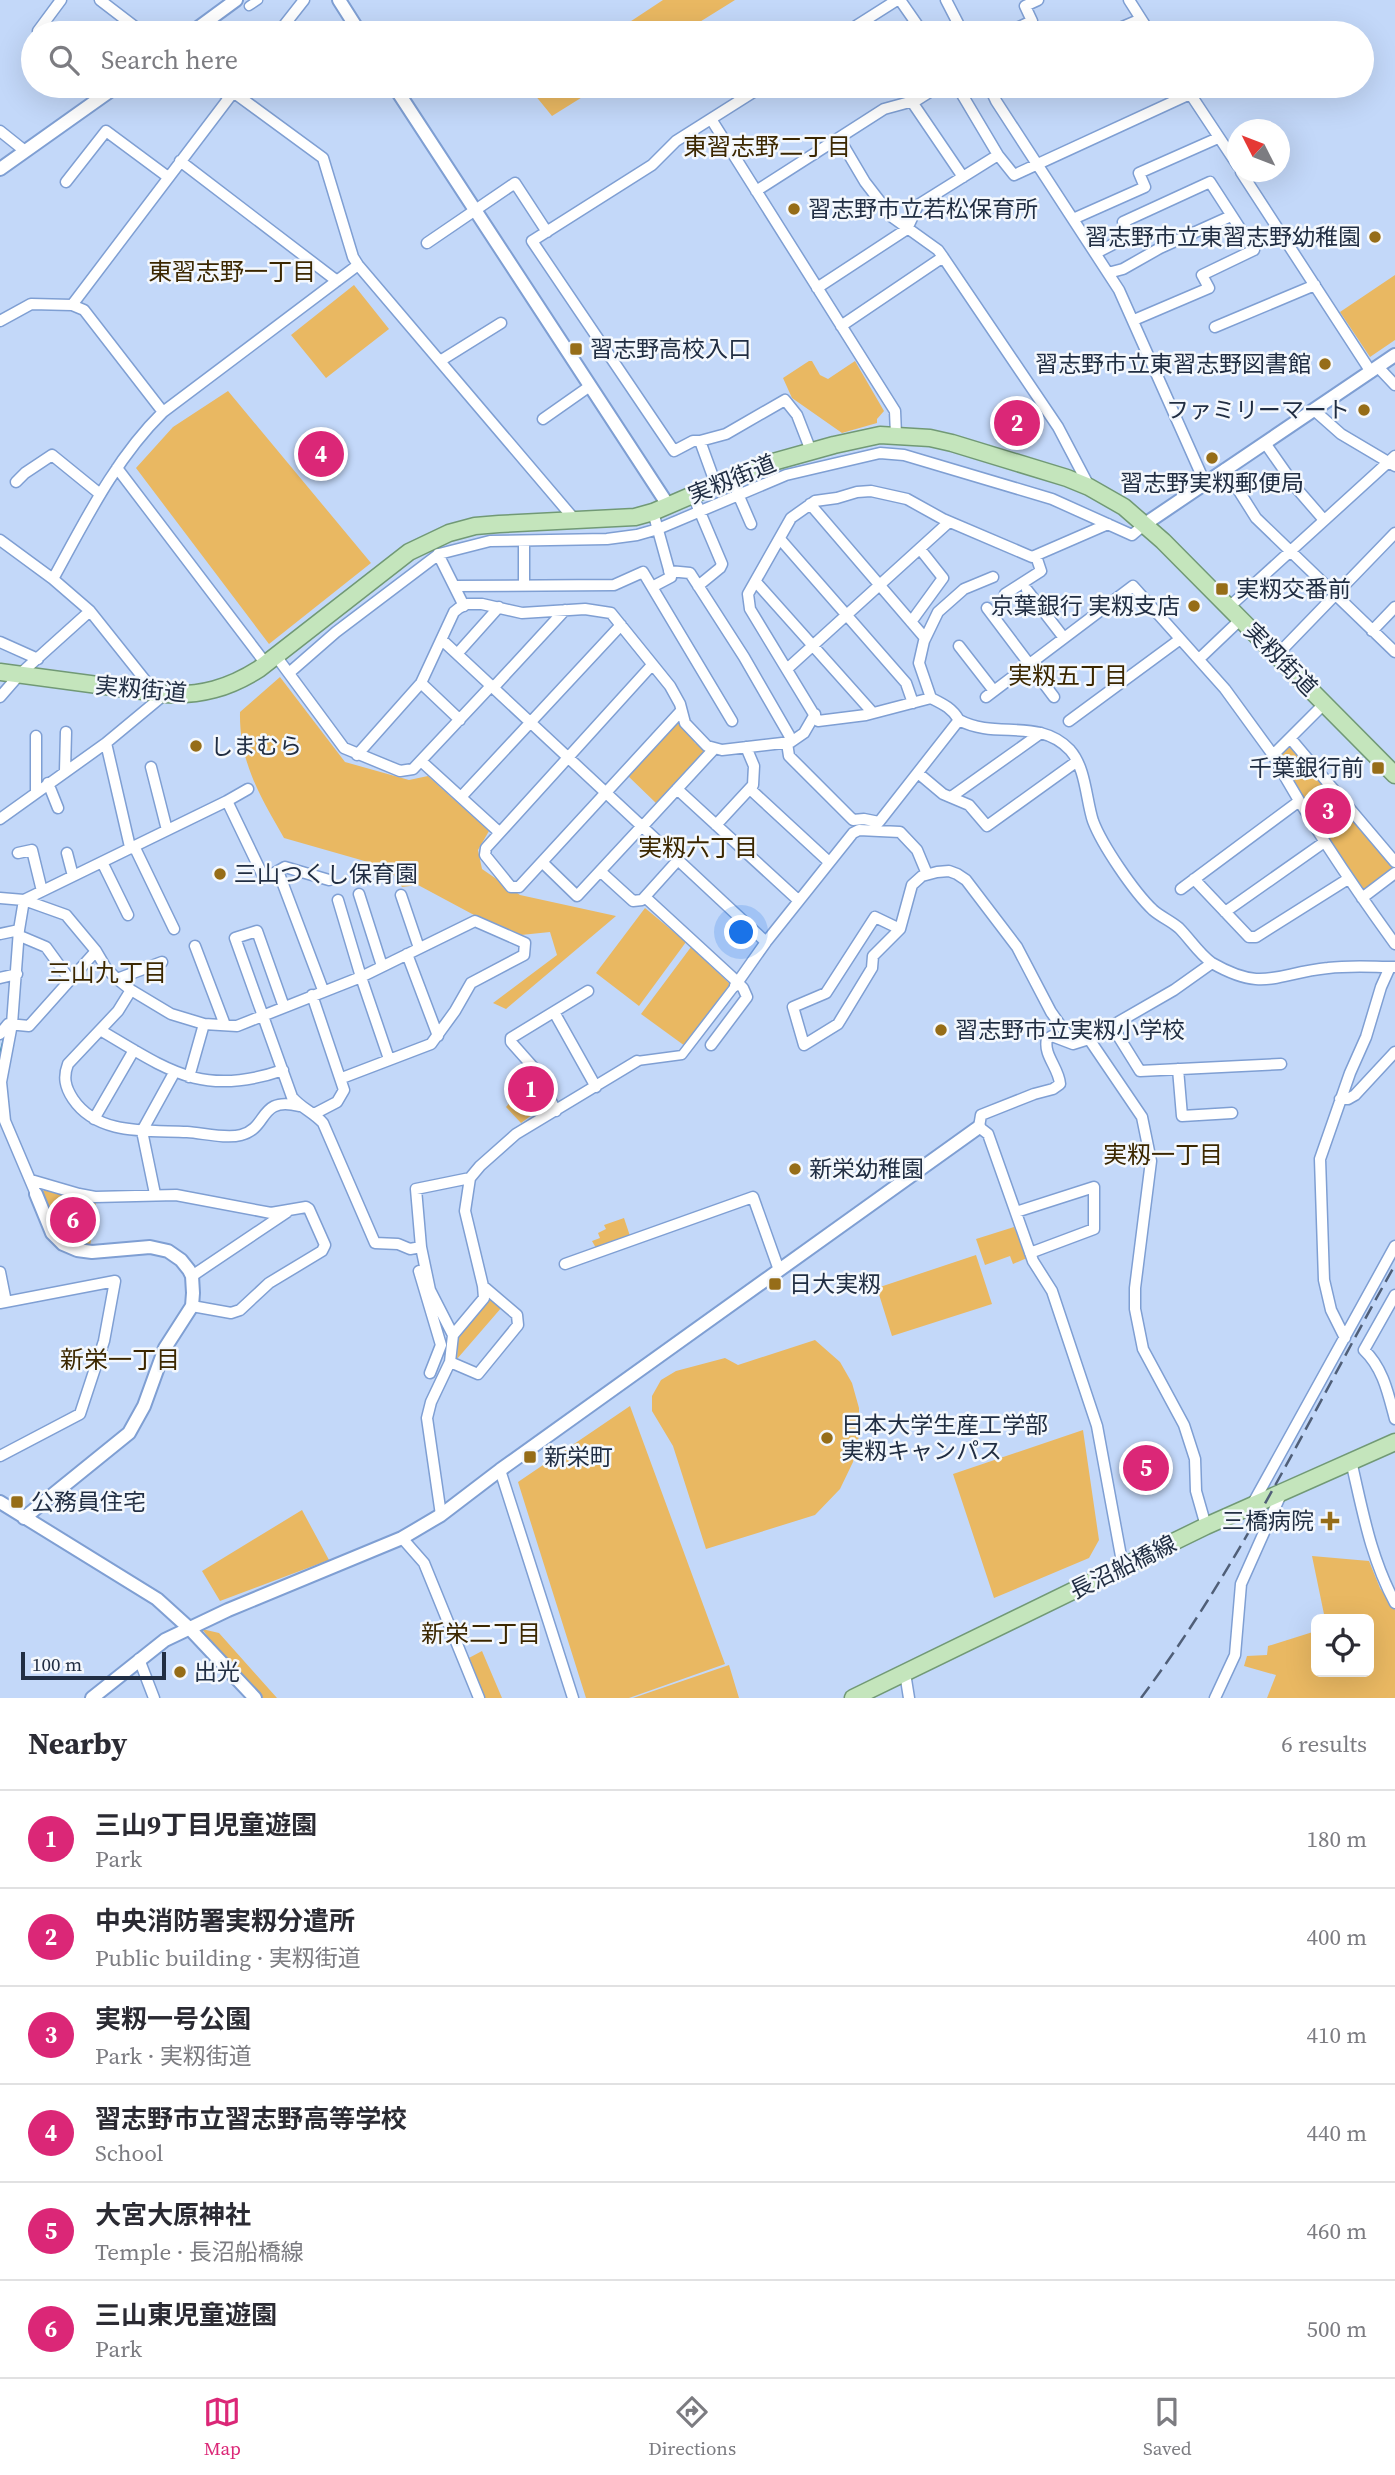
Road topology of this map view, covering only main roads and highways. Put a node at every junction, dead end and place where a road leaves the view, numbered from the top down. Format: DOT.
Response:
graph roads {
  1 [pos="0,672"];
  2 [pos="1395,775"];
  3 [pos="1395,1442"];
  4 [pos="853,1698"];
  1 -- 2 [label="main road, 実籾街道"];
  3 -- 4 [label="main road, 長沼船橋線"];
}
